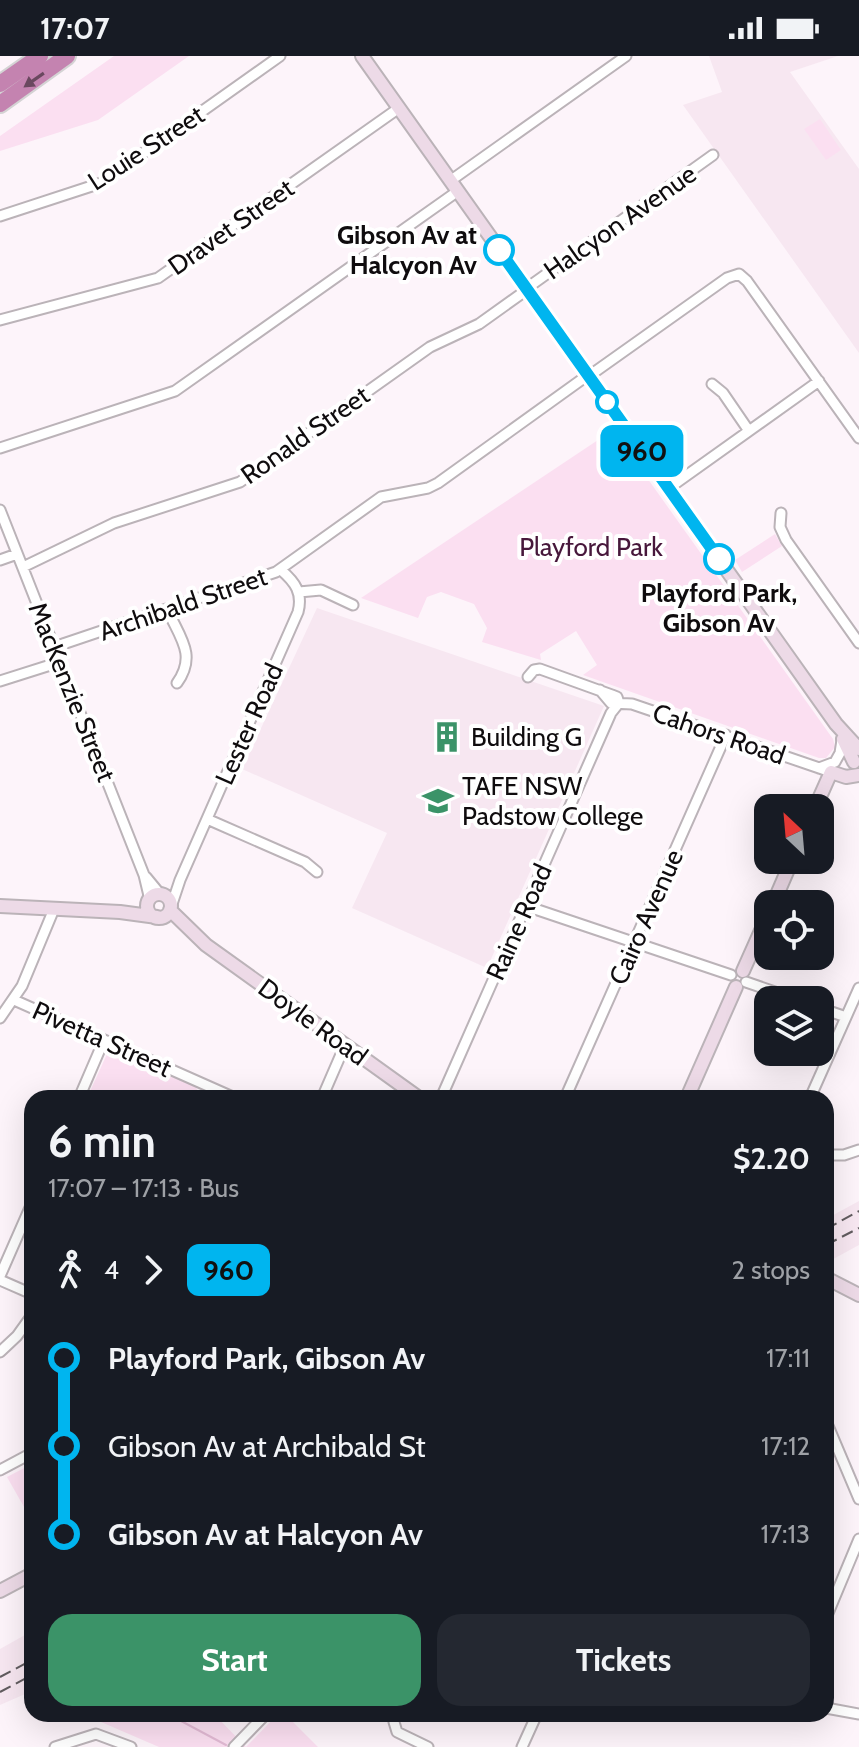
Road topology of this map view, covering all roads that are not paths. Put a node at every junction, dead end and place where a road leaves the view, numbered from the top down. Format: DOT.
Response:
graph roads {
  1 [pos="40,56"];
  2 [pos="67,56"];
  3 [pos="280,56"];
  4 [pos="362,56"];
  5 [pos="626,56"];
  6 [pos="0,84"];
  7 [pos="0,104"];
  8 [pos="399,108"];
  9 [pos="713,155"];
  10 [pos="454,186"];
  11 [pos="0,216"];
  12 [pos="527,289"];
  13 [pos="0,320"];
  14 [pos="588,375"];
  15 [pos="819,381"];
  16 [pos="712,384"];
  17 [pos="749,431"];
  18 [pos="859,438"];
  19 [pos="0,448"];
  20 [pos="669,488"];
  21 [pos="0,510"];
  22 [pos="781,513"];
  23 [pos="17,554"];
  24 [pos="0,560"];
  25 [pos="23,567"];
  26 [pos="281,570"];
  27 [pos="299,592"];
  28 [pos="353,605"];
  29 [pos="167,609"];
  30 [pos="859,643"];
  31 [pos="54,647"];
  32 [pos="60,662"];
  33 [pos="528,677"];
  34 [pos="0,681"];
  35 [pos="177,683"];
  36 [pos="619,703"];
  37 [pos="836,724"];
  38 [pos="726,735"];
  39 [pos="842,737"];
  40 [pos="857,764"];
  41 [pos="825,770"];
  42 [pos="819,794"];
  43 [pos="207,819"];
  44 [pos="317,872"];
  45 [pos="180,880"];
  46 [pos="155,898"];
  47 [pos="0,906"];
  48 [pos="526,906"];
  49 [pos="54,909"];
  50 [pos="120,912"];
  51 [pos="165,913"];
  52 [pos="634,944"];
  53 [pos="754,946"];
  54 [pos="739,979"];
  55 [pos="759,986"];
  56 [pos="859,988"];
  57 [pos="14,1000"];
  58 [pos="834,1013"];
  59 [pos="846,1017"];
  60 [pos="0,1018"];
  61 [pos="104,1040"];
  62 [pos="345,1045"];
  63 [pos="211,1087"];
  64 [pos="82,1090"];
  65 [pos="210,1090"];
  66 [pos="218,1090"];
  67 [pos="325,1090"];
  68 [pos="408,1090"];
  69 [pos="445,1090"];
  70 [pos="569,1090"];
  71 [pos="690,1090"];
  72 [pos="814,1090"];
  73 [pos="859,1150"];
  74 [pos="834,1155"];
  75 [pos="24,1222"];
  76 [pos="0,1278"];
  77 [pos="834,1281"];
  78 [pos="24,1290"];
  79 [pos="853,1292"];
  80 [pos="24,1326"];
  81 [pos="0,1352"];
  82 [pos="834,1440"];
  83 [pos="24,1457"];
  84 [pos="0,1470"];
  85 [pos="859,1499"];
  86 [pos="859,1539"];
  87 [pos="24,1578"];
  88 [pos="0,1591"];
  89 [pos="834,1599"];
  90 [pos="834,1709"];
  91 [pos="859,1714"];
  92 [pos="258,1722"];
  93 [pos="394,1722"];
  94 [pos="533,1722"];
  95 [pos="80,1743"];
  96 [pos="55,1747"];
  97 [pos="131,1747"];
  98 [pos="234,1747"];
  99 [pos="428,1747"];
  100 [pos="522,1747"];
  1 -- 6 [label="highway"];
  2 -- 7 [label="highway, one-way"];
  3 -- 11 [label="street, Louie Street"];
  4 -- 8 [label="street"];
  5 -- 10 [label="street"];
  8 -- 10 [label="street"];
  8 -- 13 [label="street, Dravet Street"];
  9 -- 12 [label="street, Halcyon Avenue"];
  10 -- 12 [label="street"];
  10 -- 19 [label="street"];
  12 -- 14 [label="street"];
  12 -- 25 [label="street, Ronald Street"];
  14 -- 15 [label="street, Archibald Street"];
  14 -- 20 [label="street"];
  14 -- 26 [label="street, Archibald Street"];
  15 -- 17 [label="street"];
  15 -- 18 [label="street"];
  16 -- 17 [label="street"];
  17 -- 20 [label="street"];
  20 -- 37 [label="street"];
  21 -- 23 [label="street, MacKenzie Street"];
  22 -- 30 [label="street"];
  23 -- 24 [label="street"];
  23 -- 25 [label="street, MacKenzie Street"];
  25 -- 31 [label="street, MacKenzie Street"];
  26 -- 27 [label="street"];
  26 -- 29 [label="street, Archibald Street"];
  27 -- 28 [label="street"];
  27 -- 43 [label="street, Lester Road"];
  29 -- 31 [label="street, Archibald Street"];
  29 -- 35 [label="street"];
  31 -- 32 [label="street, MacKenzie Street"];
  32 -- 34 [label="street"];
  32 -- 46 [label="street, MacKenzie Street"];
  33 -- 36 [label="street, Cahors Road"];
  36 -- 38 [label="street, Cahors Road"];
  36 -- 48 [label="street, Raine Road"];
  37 -- 39 [label="street"];
  37 -- 40 [label="street"];
  38 -- 41 [label="street, Cahors Road"];
  38 -- 52 [label="street, Cairo Avenue"];
  39 -- 40 [label="street"];
  39 -- 41 [label="street, Cahors Road"];
  40 -- 41 [label="street, Cahors Road"];
  41 -- 42 [label="street"];
  43 -- 44 [label="street"];
  43 -- 45 [label="street, Lester Road"];
  45 -- 46 [label="street, Lester Road"];
  45 -- 51 [label="street, Lester Road"];
  46 -- 50 [label="street"];
  46 -- 51 [label="street"];
  46 -- 51 [label="street"];
  47 -- 49 [label="street"];
  48 -- 52 [label="street"];
  48 -- 69 [label="street, Raine Road"];
  49 -- 50 [label="street"];
  49 -- 57 [label="street"];
  50 -- 51 [label="street"];
  51 -- 62 [label="street, Doyle Road"];
  52 -- 54 [label="street"];
  52 -- 70 [label="street, Cairo Avenue"];
  53 -- 54 [label="street"];
  54 -- 55 [label="street"];
  54 -- 71 [label="street"];
  56 -- 59 [label="street"];
  57 -- 60 [label="street"];
  57 -- 61 [label="street, Pivetta Street"];
  58 -- 59 [label="street"];
  59 -- 72 [label="street"];
  61 -- 63 [label="street, Pivetta Street"];
  61 -- 64 [label="street"];
  62 -- 67 [label="street"];
  62 -- 68 [label="street, Doyle Road"];
  63 -- 65 [label="street"];
  63 -- 66 [label="street, Pivetta Street"];
  73 -- 74 [label="street"];
  75 -- 76 [label="street"];
  76 -- 78 [label="street"];
  77 -- 79 [label="street"];
  80 -- 81 [label="street"];
  82 -- 85 [label="street"];
  83 -- 84 [label="street"];
  86 -- 89 [label="street"];
  87 -- 88 [label="street"];
  90 -- 91 [label="street"];
  92 -- 98 [label="street"];
  93 -- 99 [label="street"];
  94 -- 100 [label="street"];
  95 -- 96 [label="street"];
  95 -- 97 [label="street"];
}
